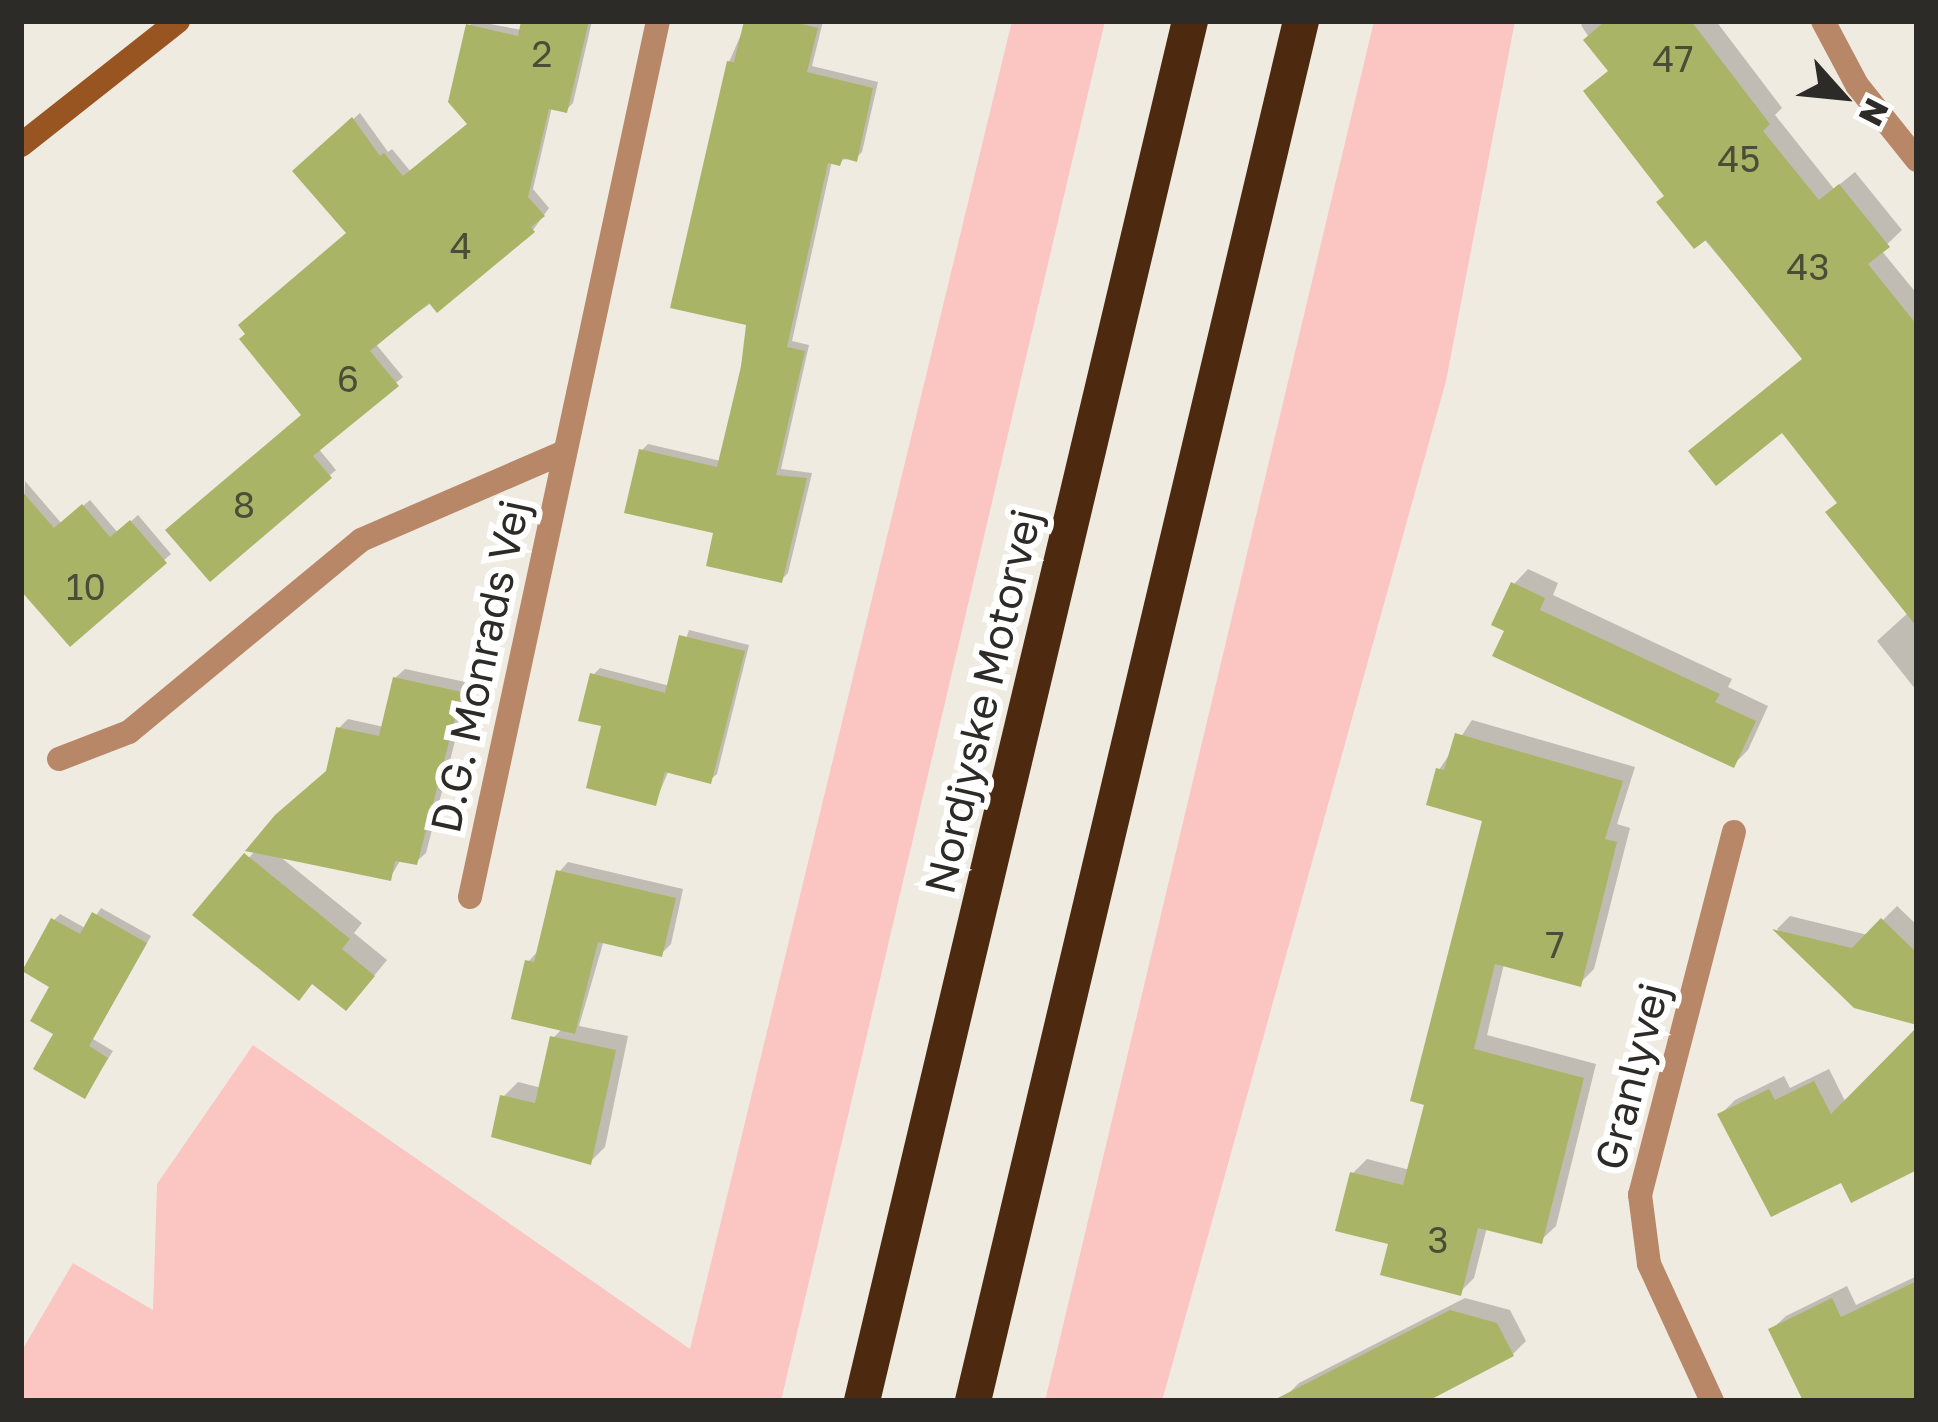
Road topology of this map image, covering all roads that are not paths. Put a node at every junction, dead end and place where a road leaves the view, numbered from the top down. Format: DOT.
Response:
graph roads {
  1 [pos="178,21"];
  2 [pos="658,21"];
  3 [pos="1190,21"];
  4 [pos="1301,21"];
  5 [pos="1823,21"];
  6 [pos="21,145"];
  7 [pos="1917,160"];
  8 [pos="564,452"];
  9 [pos="59,759"];
  10 [pos="1734,832"];
  11 [pos="470,897"];
  12 [pos="862,1401"];
  13 [pos="973,1401"];
  14 [pos="1712,1401"];
  1 -- 6 [label="street"];
  2 -- 8 [label="street, D.G. Monrads Vej"];
  3 -- 12 [label="highway, Nordjyske Motorvej"];
  4 -- 13 [label="highway"];
  5 -- 7 [label="street"];
  8 -- 9 [label="street, D.G. Monrads Vej"];
  8 -- 11 [label="street, D.G. Monrads Vej"];
  10 -- 14 [label="street, Granlyvej"];
}
